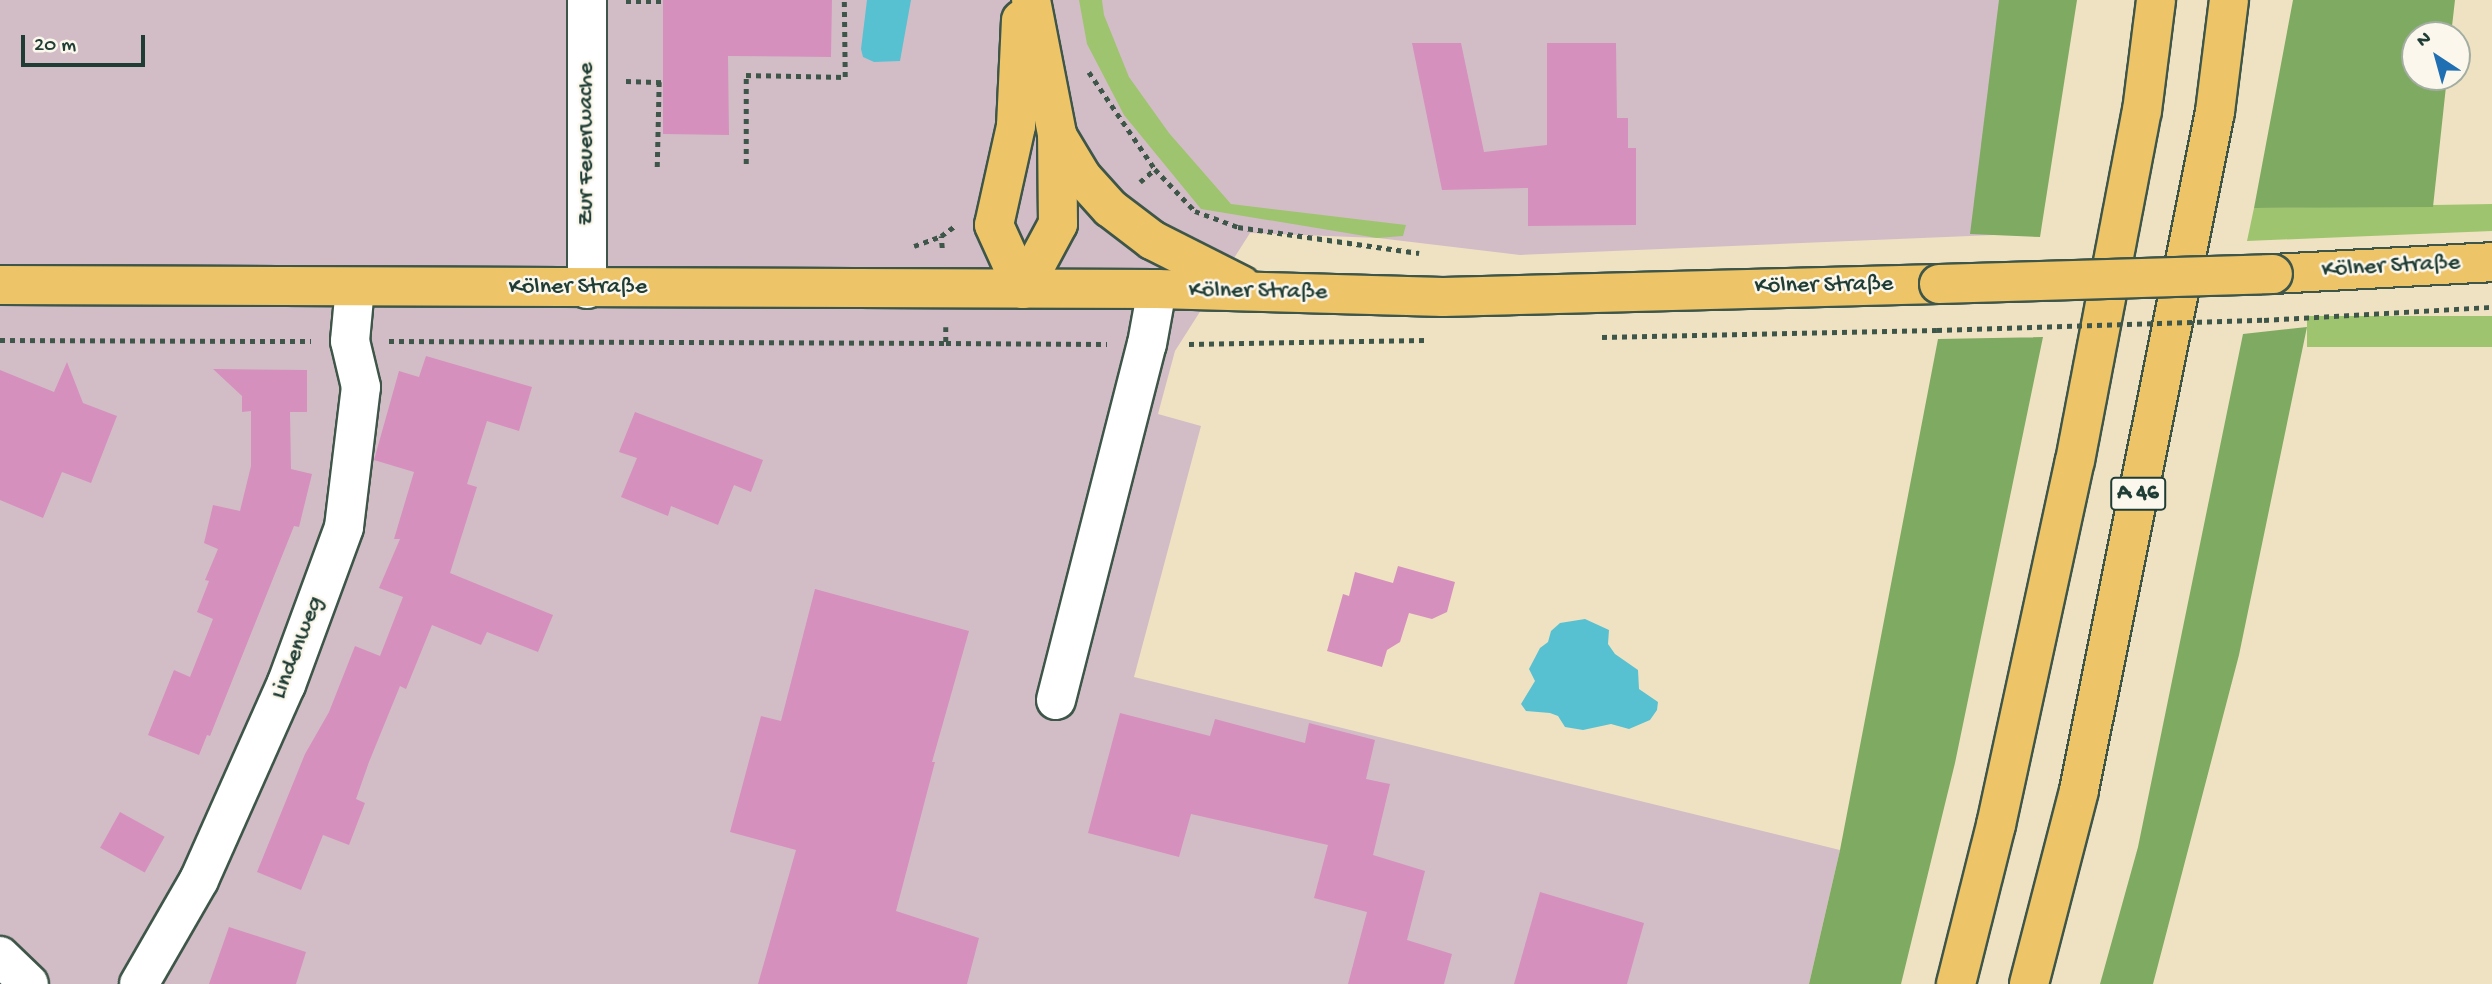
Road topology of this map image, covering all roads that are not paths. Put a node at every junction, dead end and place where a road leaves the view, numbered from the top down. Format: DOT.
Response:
graph roads {
  1 [pos="587,0"];
  2 [pos="1022,0"];
  3 [pos="1031,0"];
  4 [pos="2156,0"];
  5 [pos="2229,0"];
  6 [pos="1057,134"];
  7 [pos="2492,262"];
  8 [pos="0,285"];
  9 [pos="355,287"];
  10 [pos="587,289"];
  11 [pos="1023,289"];
  12 [pos="1157,289"];
  13 [pos="1255,291"];
  14 [pos="1056,700"];
  15 [pos="0,956"];
  16 [pos="29,984"];
  17 [pos="139,984"];
  18 [pos="1956,984"];
  19 [pos="2029,984"];
  1 -- 10 [label="street, Zur Feuerwache"];
  2 -- 11 [label="main road"];
  3 -- 6 [label="main road"];
  4 -- 18 [label="main road"];
  5 -- 19 [label="main road, A 46"];
  6 -- 11 [label="main road"];
  6 -- 13 [label="main road"];
  7 -- 13 [label="main road, Kölner Straße, bridge"];
  8 -- 9 [label="main road, Kölner Straße"];
  9 -- 10 [label="main road, Kölner Straße"];
  9 -- 17 [label="street, Lindenweg"];
  10 -- 11 [label="main road, Kölner Straße"];
  11 -- 12 [label="main road, Kölner Straße"];
  12 -- 13 [label="main road, Kölner Straße"];
  12 -- 14 [label="street, Kölner Straße"];
  15 -- 16 [label="street"];
}
